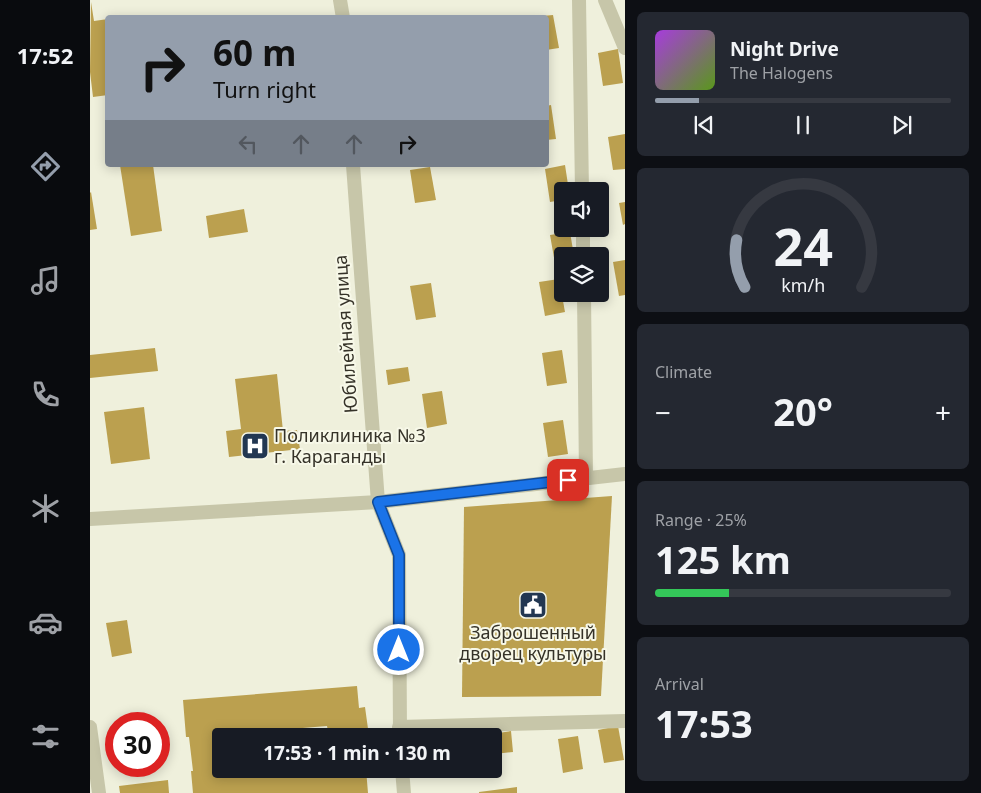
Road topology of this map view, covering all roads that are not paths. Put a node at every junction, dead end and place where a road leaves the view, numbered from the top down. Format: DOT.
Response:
graph roads {
  1 [pos="340,0"];
  2 [pos="579,0"];
  3 [pos="605,0"];
  4 [pos="342,15"];
  5 [pos="625,48"];
  6 [pos="353,167"];
  7 [pos="582,182"];
  8 [pos="584,302"];
  9 [pos="625,474"];
  10 [pos="586,478"];
  11 [pos="378,502"];
  12 [pos="90,519"];
  13 [pos="625,721"];
  14 [pos="399,728"];
  15 [pos="481,728"];
  16 [pos="91,736"];
  17 [pos="403,778"];
  18 [pos="99,793"];
  19 [pos="404,793"];
  1 -- 4 [label="street"];
  2 -- 7 [label="street"];
  3 -- 5 [label="street"];
  6 -- 11 [label="street, Юбилейная улица"];
  8 -- 10 [label="street"];
  9 -- 10 [label="street"];
  10 -- 11 [label="street"];
  11 -- 12 [label="street"];
  11 -- 14 [label="street, Юбилейная улица"];
  13 -- 15 [label="street"];
  16 -- 18 [label="street"];
  17 -- 19 [label="street"];
}
